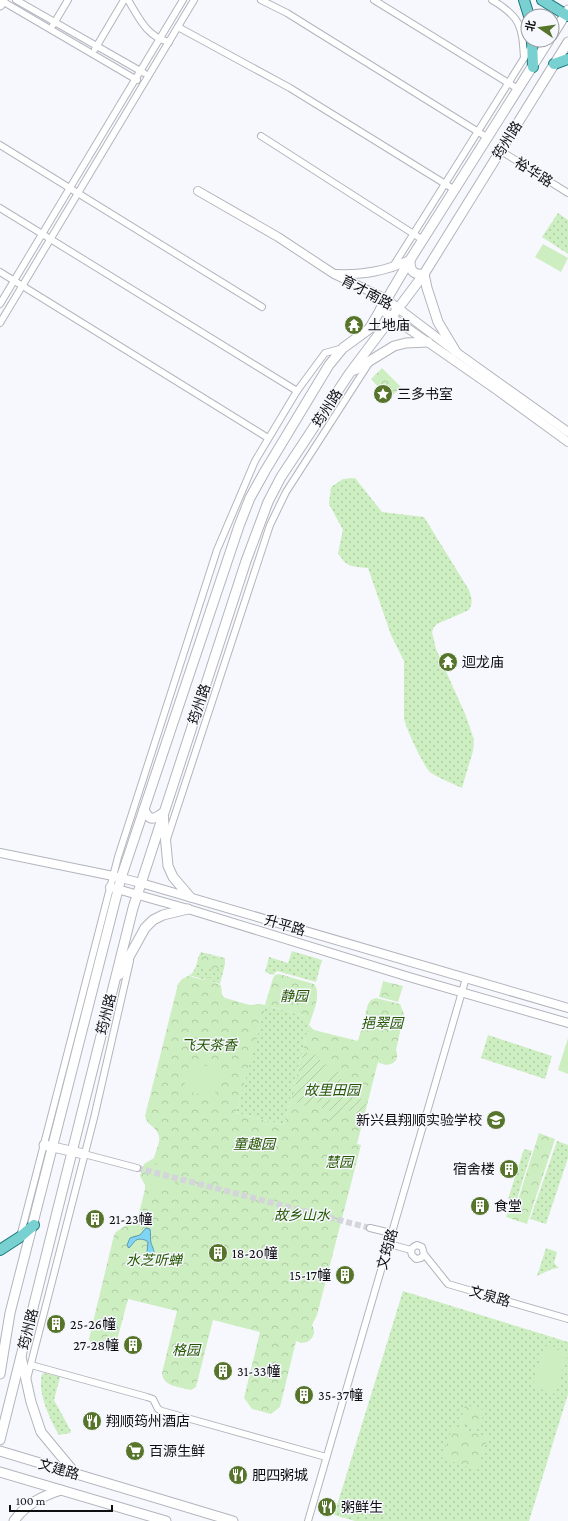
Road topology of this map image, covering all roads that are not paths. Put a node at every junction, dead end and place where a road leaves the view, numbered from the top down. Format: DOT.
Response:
graph roads {
  1 [pos="16,0"];
  2 [pos="68,0"];
  3 [pos="124,0"];
  4 [pos="128,0"];
  5 [pos="183,0"];
  6 [pos="194,0"];
  7 [pos="261,0"];
  8 [pos="374,0"];
  9 [pos="492,0"];
  10 [pos="542,0"];
  11 [pos="2,2"];
  12 [pos="567,14"];
  13 [pos="55,22"];
  14 [pos="560,24"];
  15 [pos="520,26"];
  16 [pos="178,27"];
  17 [pos="50,30"];
  18 [pos="159,40"];
  19 [pos="168,42"];
  20 [pos="568,42"];
  21 [pos="96,46"];
  22 [pos="523,48"];
  23 [pos="528,48"];
  24 [pos="531,48"];
  25 [pos="545,48"];
  26 [pos="92,53"];
  27 [pos="524,58"];
  28 [pos="568,59"];
  29 [pos="554,64"];
  30 [pos="533,67"];
  31 [pos="140,71"];
  32 [pos="148,76"];
  33 [pos="135,79"];
  34 [pos="509,83"];
  35 [pos="144,84"];
  36 [pos="518,89"];
  37 [pos="478,132"];
  38 [pos="261,136"];
  39 [pos="488,138"];
  40 [pos="0,145"];
  41 [pos="501,151"];
  42 [pos="445,184"];
  43 [pos="70,188"];
  44 [pos="455,190"];
  45 [pos="198,191"];
  46 [pos="78,193"];
  47 [pos="568,193"];
  48 [pos="0,208"];
  49 [pos="42,234"];
  50 [pos="414,234"];
  51 [pos="51,239"];
  52 [pos="423,240"];
  53 [pos="410,260"];
  54 [pos="392,268"];
  55 [pos="0,272"];
  56 [pos="334,274"];
  57 [pos="424,274"];
  58 [pos="14,281"];
  59 [pos="22,286"];
  60 [pos="386,300"];
  61 [pos="0,304"];
  62 [pos="262,307"];
  63 [pos="398,308"];
  64 [pos="380,309"];
  65 [pos="392,317"];
  66 [pos="0,323"];
  67 [pos="428,342"];
  68 [pos="342,348"];
  69 [pos="456,352"];
  70 [pos="372,359"];
  71 [pos="349,374"];
  72 [pos="297,391"];
  73 [pos="568,432"];
  74 [pos="268,438"];
  75 [pos="568,442"];
  76 [pos="144,810"];
  77 [pos="163,814"];
  78 [pos="166,840"];
  79 [pos="0,853"];
  80 [pos="117,877"];
  81 [pos="140,883"];
  82 [pos="114,888"];
  83 [pos="137,894"];
  84 [pos="190,897"];
  85 [pos="188,909"];
  86 [pos="131,955"];
  87 [pos="466,978"];
  88 [pos="113,985"];
  89 [pos="462,992"];
  90 [pos="568,1008"];
  91 [pos="568,1023"];
  92 [pos="44,1145"];
  93 [pos="53,1147"];
  94 [pos="72,1152"];
  95 [pos="84,1154"];
  96 [pos="137,1168"];
  97 [pos="34,1225"];
  98 [pos="370,1228"];
  99 [pos="391,1233"];
  100 [pos="20,1237"];
  101 [pos="388,1244"];
  102 [pos="0,1250"];
  103 [pos="411,1250"];
  104 [pos="424,1254"];
  105 [pos="568,1319"];
  106 [pos="21,1356"];
  107 [pos="31,1365"];
  108 [pos="0,1374"];
  109 [pos="27,1381"];
  110 [pos="0,1440"];
  111 [pos="0,1452"];
  112 [pos="326,1457"];
  113 [pos="0,1472"];
  114 [pos="75,1473"];
  115 [pos="61,1490"];
  116 [pos="14,1521"];
  117 [pos="166,1521"];
  118 [pos="233,1521"];
  119 [pos="308,1521"];
  1 -- 13 [label="street"];
  2 -- 13 [label="street"];
  3 -- 21 [label="street"];
  4 -- 18 [label="street"];
  5 -- 18 [label="street"];
  6 -- 16 [label="street"];
  7 -- 37 [label="street"];
  8 -- 34 [label="street"];
  9 -- 15 [label="street"];
  10 -- 12 [label="main road"];
  11 -- 17 [label="street"];
  12 -- 14 [label="main road"];
  13 -- 17 [label="street"];
  13 -- 21 [label="street"];
  16 -- 19 [label="street"];
  16 -- 42 [label="street"];
  17 -- 26 [label="street"];
  18 -- 19 [label="street"];
  18 -- 31 [label="street"];
  19 -- 32 [label="street"];
  20 -- 29 [label="main road, 筠州路"];
  21 -- 26 [label="street"];
  21 -- 31 [label="street"];
  22 -- 27 [label="street"];
  23 -- 27 [label="street"];
  24 -- 30 [label="main road"];
  25 -- 30 [label="main road, 筠州路"];
  26 -- 33 [label="street"];
  27 -- 34 [label="street"];
  28 -- 29 [label="main road"];
  29 -- 41 [label="main road, 筠州路"];
  30 -- 36 [label="main road, 筠州路"];
  31 -- 32 [label="street"];
  31 -- 33 [label="street"];
  32 -- 35 [label="street"];
  33 -- 35 [label="street"];
  33 -- 43 [label="street"];
  34 -- 36 [label="street"];
  34 -- 37 [label="street"];
  35 -- 46 [label="street"];
  36 -- 39 [label="main road, 筠州路"];
  37 -- 39 [label="street"];
  37 -- 42 [label="street"];
  38 -- 50 [label="street"];
  39 -- 44 [label="main road, 筠州路"];
  40 -- 43 [label="street"];
  41 -- 47 [label="street, 裕华路"];
  41 -- 57 [label="main road, 筠州路"];
  42 -- 44 [label="street"];
  42 -- 50 [label="street"];
  43 -- 46 [label="street"];
  43 -- 49 [label="street"];
  44 -- 52 [label="main road, 筠州路"];
  45 -- 56 [label="street, 育才南路"];
  46 -- 51 [label="street"];
  46 -- 62 [label="street"];
  48 -- 49 [label="street"];
  49 -- 51 [label="street"];
  49 -- 58 [label="street"];
  50 -- 52 [label="street"];
  50 -- 54 [label="street"];
  51 -- 59 [label="street"];
  51 -- 72 [label="street"];
  52 -- 53 [label="main road, 筠州路"];
  53 -- 54 [label="street"];
  53 -- 57 [label="main road"];
  53 -- 60 [label="main road, 筠州路"];
  54 -- 56 [label="street"];
  55 -- 58 [label="street"];
  56 -- 60 [label="street, 育才南路"];
  57 -- 63 [label="main road, 筠州路"];
  57 -- 69 [label="main road"];
  58 -- 59 [label="street"];
  58 -- 61 [label="street"];
  59 -- 66 [label="street"];
  59 -- 74 [label="street"];
  60 -- 63 [label="street, 育才南路"];
  60 -- 64 [label="main road, 筠州路"];
  63 -- 65 [label="main road, 筠州路"];
  63 -- 69 [label="street, 育才南路"];
  64 -- 65 [label="street, 育才南路"];
  64 -- 68 [label="main road, 筠州路"];
  65 -- 67 [label="street, 育才南路"];
  65 -- 71 [label="main road, 筠州路"];
  67 -- 70 [label="main road"];
  67 -- 75 [label="street, 育才南路"];
  68 -- 72 [label="street"];
  68 -- 76 [label="main road, 筠州路"];
  69 -- 73 [label="street, 育才南路"];
  70 -- 71 [label="main road"];
  70 -- 78 [label="street"];
  71 -- 77 [label="main road, 筠州路"];
  72 -- 74 [label="street"];
  74 -- 80 [label="street"];
  76 -- 77 [label="main road"];
  76 -- 80 [label="main road, 筠州路"];
  77 -- 78 [label="main road"];
  77 -- 81 [label="main road, 筠州路"];
  78 -- 84 [label="main road"];
  79 -- 80 [label="street, 升平路"];
  80 -- 81 [label="street, 升平路"];
  80 -- 82 [label="main road, 筠州路"];
  81 -- 83 [label="main road, 筠州路"];
  81 -- 84 [label="street, 升平路"];
  82 -- 83 [label="street, 升平路"];
  82 -- 92 [label="street"];
  82 -- 93 [label="main road, 筠州路"];
  83 -- 85 [label="street, 升平路"];
  83 -- 88 [label="main road, 筠州路"];
  84 -- 87 [label="street, 升平路"];
  85 -- 86 [label="main road"];
  85 -- 89 [label="street, 升平路"];
  86 -- 88 [label="main road"];
  86 -- 95 [label="street"];
  87 -- 89 [label="street, 文筠路"];
  87 -- 90 [label="street, 升平路"];
  88 -- 94 [label="main road, 筠州路"];
  89 -- 91 [label="street, 升平路"];
  89 -- 99 [label="street, 文筠路"];
  92 -- 93 [label="main road"];
  92 -- 100 [label="street"];
  93 -- 94 [label="main road"];
  93 -- 97 [label="main road, 筠州路"];
  94 -- 95 [label="main road"];
  94 -- 106 [label="main road, 筠州路"];
  95 -- 96 [label="street"];
  95 -- 107 [label="street"];
  97 -- 100 [label="main road"];
  97 -- 108 [label="main road, 筠州路"];
  98 -- 99 [label="street"];
  99 -- 101 [label="street, 文筠路"];
  100 -- 102 [label="main road"];
  101 -- 103 [label="street"];
  101 -- 112 [label="street, 文筠路"];
  103 -- 104 [label="street"];
  103 -- 104 [label="street"];
  104 -- 105 [label="street, 文泉路"];
  106 -- 109 [label="main road"];
  106 -- 110 [label="main road, 筠州路"];
  107 -- 109 [label="street"];
  107 -- 112 [label="street"];
  109 -- 114 [label="main road"];
  111 -- 114 [label="main road, 文建路"];
  112 -- 119 [label="street, 文筠路"];
  113 -- 115 [label="main road, 文建路"];
  114 -- 118 [label="main road, 文建路"];
  115 -- 116 [label="main road"];
  115 -- 117 [label="main road, 文建路"];
}
